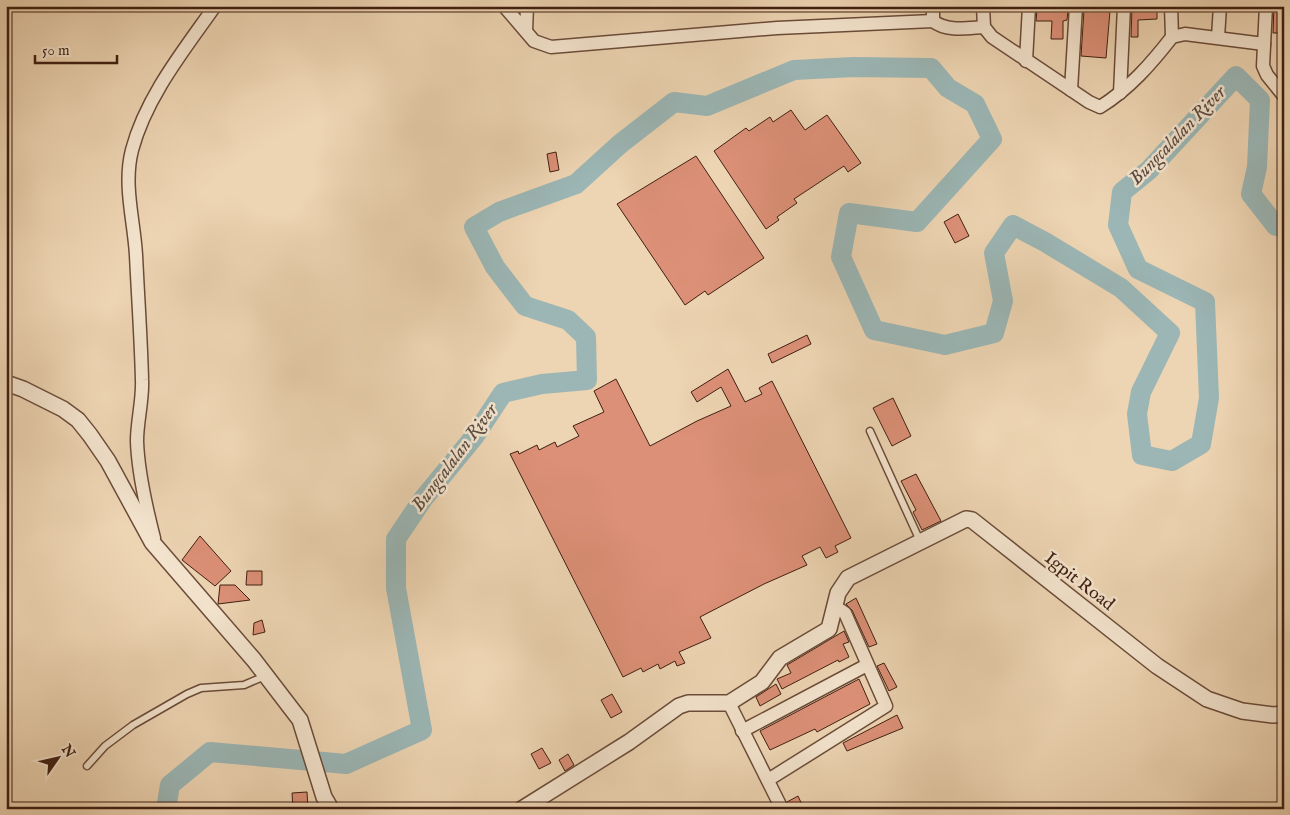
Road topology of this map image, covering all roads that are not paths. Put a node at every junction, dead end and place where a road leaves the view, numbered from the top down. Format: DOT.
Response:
graph roads {
  1 [pos="215,6"];
  2 [pos="504,6"];
  3 [pos="526,6"];
  4 [pos="933,6"];
  5 [pos="983,6"];
  6 [pos="1029,6"];
  7 [pos="1076,6"];
  8 [pos="1124,6"];
  9 [pos="1172,6"];
  10 [pos="1220,6"];
  11 [pos="1266,6"];
  12 [pos="933,21"];
  13 [pos="984,23"];
  14 [pos="526,31"];
  15 [pos="1172,37"];
  16 [pos="1218,37"];
  17 [pos="1264,44"];
  18 [pos="1026,62"];
  19 [pos="1071,90"];
  20 [pos="1120,93"];
  21 [pos="1284,96"];
  22 [pos="6,383"];
  23 [pos="870,431"];
  24 [pos="920,541"];
  25 [pos="157,548"];
  26 [pos="836,607"];
  27 [pos="867,665"];
  28 [pos="266,676"];
  29 [pos="729,704"];
  30 [pos="1284,714"];
  31 [pos="742,731"];
  32 [pos="87,766"];
  33 [pos="768,780"];
  34 [pos="327,803"];
  35 [pos="522,809"];
  36 [pos="782,809"];
  1 -- 25 [label="street"];
  2 -- 14 [label="street"];
  3 -- 14 [label="street"];
  4 -- 12 [label="street"];
  5 -- 13 [label="street"];
  6 -- 18 [label="street"];
  7 -- 19 [label="street"];
  8 -- 20 [label="street"];
  9 -- 15 [label="street"];
  10 -- 16 [label="street"];
  11 -- 17 [label="street"];
  12 -- 13 [label="street"];
  12 -- 14 [label="street"];
  13 -- 18 [label="street"];
  15 -- 16 [label="street"];
  15 -- 20 [label="street"];
  16 -- 17 [label="street"];
  17 -- 21 [label="street"];
  18 -- 19 [label="street"];
  19 -- 20 [label="street"];
  22 -- 25 [label="street"];
  23 -- 24 [label="lane"];
  24 -- 26 [label="street, Igpit Road"];
  24 -- 30 [label="street, Igpit Road"];
  25 -- 28 [label="street"];
  26 -- 27 [label="street"];
  26 -- 29 [label="street"];
  27 -- 31 [label="street"];
  27 -- 33 [label="street"];
  28 -- 32 [label="lane"];
  28 -- 34 [label="street"];
  29 -- 31 [label="street"];
  29 -- 35 [label="street"];
  31 -- 33 [label="street"];
  33 -- 36 [label="street"];
}
